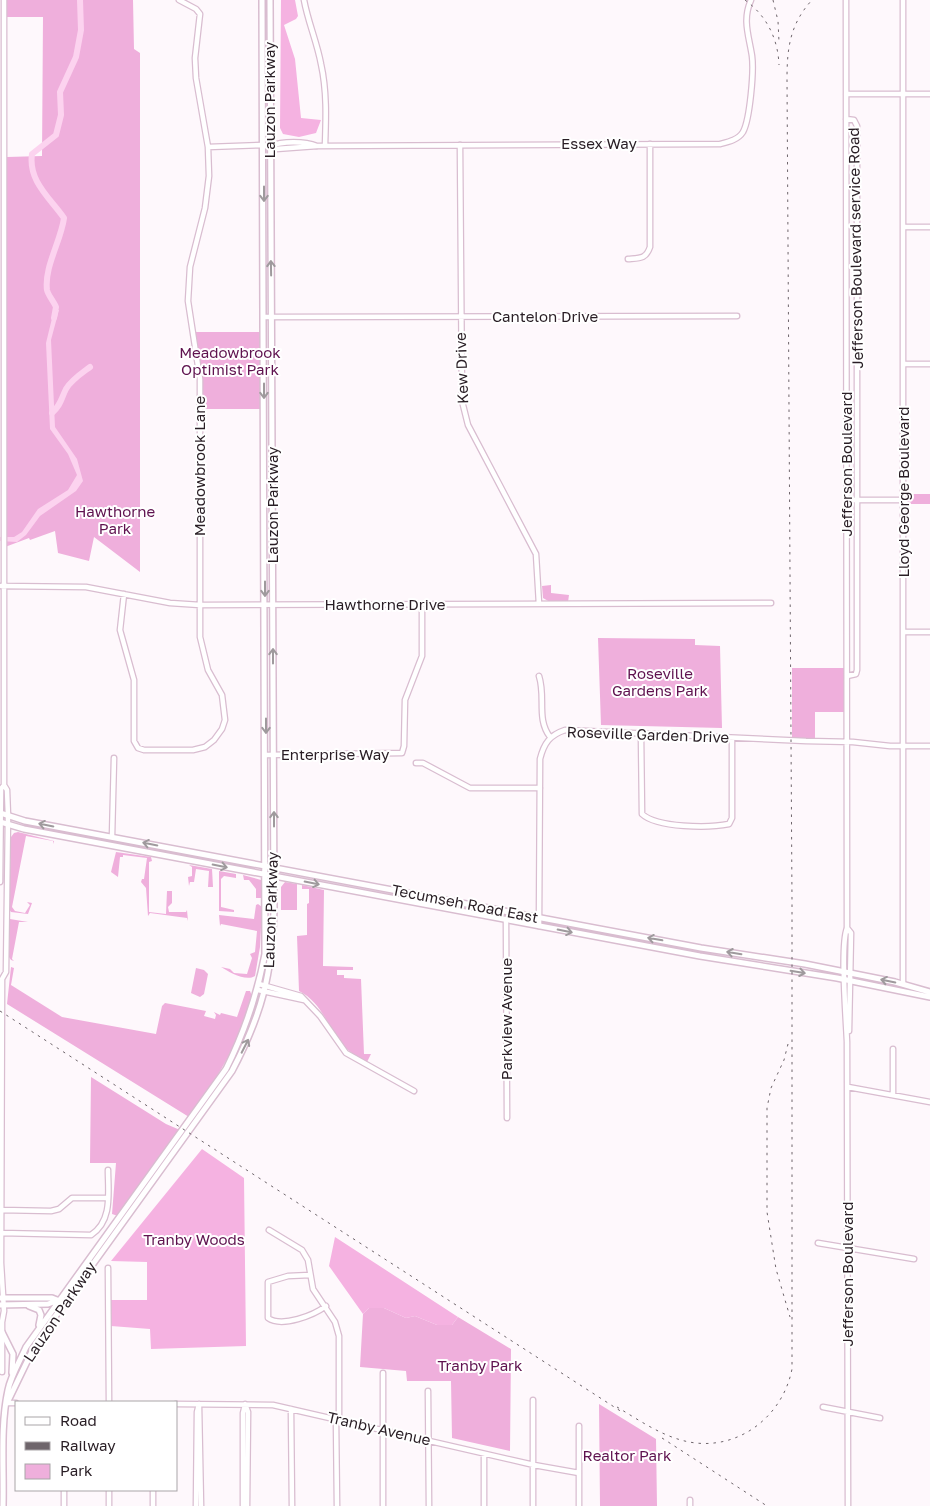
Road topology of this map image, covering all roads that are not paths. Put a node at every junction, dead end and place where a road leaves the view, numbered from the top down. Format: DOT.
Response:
graph roads {
  1 [pos="4,0"];
  2 [pos="179,0"];
  3 [pos="262,0"];
  4 [pos="270,0"];
  5 [pos="304,0"];
  6 [pos="751,0"];
  7 [pos="846,0"];
  8 [pos="903,0"];
  9 [pos="846,94"];
  10 [pos="903,94"];
  11 [pos="930,94"];
  12 [pos="846,119"];
  13 [pos="650,144"];
  14 [pos="263,145"];
  15 [pos="460,145"];
  16 [pos="270,146"];
  17 [pos="326,146"];
  18 [pos="208,147"];
  19 [pos="930,227"];
  20 [pos="846,228"];
  21 [pos="857,228"];
  22 [pos="904,228"];
  23 [pos="628,259"];
  24 [pos="2,282"];
  25 [pos="737,316"];
  26 [pos="264,317"];
  27 [pos="272,317"];
  28 [pos="461,317"];
  29 [pos="2,352"];
  30 [pos="846,360"];
  31 [pos="857,361"];
  32 [pos="904,364"];
  33 [pos="930,364"];
  34 [pos="2,391"];
  35 [pos="2,429"];
  36 [pos="2,472"];
  37 [pos="847,500"];
  38 [pos="857,500"];
  39 [pos="904,500"];
  40 [pos="1,586"];
  41 [pos="124,594"];
  42 [pos="771,603"];
  43 [pos="422,604"];
  44 [pos="539,604"];
  45 [pos="200,605"];
  46 [pos="265,605"];
  47 [pos="273,605"];
  48 [pos="904,632"];
  49 [pos="930,632"];
  50 [pos="858,633"];
  51 [pos="847,634"];
  52 [pos="539,676"];
  53 [pos="847,676"];
  54 [pos="641,734"];
  55 [pos="2,737"];
  56 [pos="550,737"];
  57 [pos="732,738"];
  58 [pos="848,742"];
  59 [pos="904,746"];
  60 [pos="930,746"];
  61 [pos="266,755"];
  62 [pos="274,755"];
  63 [pos="114,758"];
  64 [pos="416,763"];
  65 [pos="4,785"];
  66 [pos="540,788"];
  67 [pos="0,813"];
  68 [pos="8,816"];
  69 [pos="3,823"];
  70 [pos="112,837"];
  71 [pos="266,866"];
  72 [pos="274,867"];
  73 [pos="266,874"];
  74 [pos="274,876"];
  75 [pos="0,882"];
  76 [pos="540,918"];
  77 [pos="506,919"];
  78 [pos="539,926"];
  79 [pos="847,928"];
  80 [pos="845,972"];
  81 [pos="851,973"];
  82 [pos="1,977"];
  83 [pos="848,980"];
  84 [pos="259,984"];
  85 [pos="903,984"];
  86 [pos="266,988"];
  87 [pos="258,990"];
  88 [pos="930,992"];
  89 [pos="930,997"];
  90 [pos="893,1049"];
  91 [pos="1,1072"];
  92 [pos="848,1087"];
  93 [pos="414,1091"];
  94 [pos="893,1095"];
  95 [pos="930,1102"];
  96 [pos="507,1118"];
  97 [pos="108,1170"];
  98 [pos="108,1198"];
  99 [pos="1,1210"];
  100 [pos="269,1230"];
  101 [pos="1,1233"];
  102 [pos="818,1243"];
  103 [pos="848,1248"];
  104 [pos="914,1259"];
  105 [pos="108,1268"];
  106 [pos="310,1275"];
  107 [pos="62,1302"];
  108 [pos="1,1303"];
  109 [pos="27,1304"];
  110 [pos="326,1306"];
  111 [pos="1,1320"];
  112 [pos="38,1331"];
  113 [pos="2,1332"];
  114 [pos="2,1372"];
  115 [pos="383,1374"];
  116 [pos="10,1381"];
  117 [pos="428,1391"];
  118 [pos="533,1400"];
  119 [pos="109,1401"];
  120 [pos="7,1403"];
  121 [pos="15,1403"];
  122 [pos="178,1404"];
  123 [pos="199,1404"];
  124 [pos="245,1404"];
  125 [pos="823,1407"];
  126 [pos="291,1409"];
  127 [pos="848,1412"];
  128 [pos="880,1418"];
  129 [pos="338,1419"];
  130 [pos="579,1426"];
  131 [pos="384,1430"];
  132 [pos="428,1440"];
  133 [pos="484,1454"];
  134 [pos="534,1465"];
  135 [pos="579,1472"];
  136 [pos="199,1488"];
  137 [pos="64,1491"];
  138 [pos="109,1491"];
  139 [pos="153,1491"];
  140 [pos="245,1495"];
  141 [pos="3,1506"];
  142 [pos="64,1506"];
  143 [pos="109,1506"];
  144 [pos="153,1506"];
  145 [pos="196,1506"];
  146 [pos="201,1506"];
  147 [pos="243,1506"];
  148 [pos="247,1506"];
  149 [pos="292,1506"];
  150 [pos="337,1506"];
  151 [pos="383,1506"];
  152 [pos="429,1506"];
  153 [pos="484,1506"];
  154 [pos="534,1506"];
  155 [pos="579,1506"];
  156 [pos="848,1506"];
  1 -- 24 [label="street"];
  2 -- 18 [label="street, Meadowbrook Lane"];
  3 -- 14 [label="main road, Lauzon Parkway"];
  4 -- 16 [label="main road, Lauzon Parkway"];
  5 -- 17 [label="street"];
  6 -- 13 [label="street, Essex Way"];
  7 -- 9 [label="street, Jefferson Boulevard"];
  8 -- 10 [label="street, Lloyd George Boulevard"];
  9 -- 10 [label="street"];
  9 -- 12 [label="street, Jefferson Boulevard"];
  10 -- 11 [label="street"];
  10 -- 22 [label="street, Lloyd George Boulevard"];
  12 -- 20 [label="street, Jefferson Boulevard"];
  12 -- 21 [label="street, Jefferson Boulevard service Road"];
  13 -- 15 [label="street, Essex Way"];
  13 -- 23 [label="street"];
  14 -- 16 [label="street, Essex Way"];
  14 -- 18 [label="street, Essex Way"];
  14 -- 26 [label="main road, Lauzon Parkway, one-way"];
  15 -- 17 [label="street, Essex Way"];
  15 -- 28 [label="street, Kew Drive"];
  16 -- 17 [label="street, Essex Way"];
  27 -- 16 [label="main road, Lauzon Parkway, one-way"];
  18 -- 45 [label="street, Meadowbrook Lane"];
  19 -- 22 [label="street"];
  20 -- 21 [label="street"];
  20 -- 30 [label="street, Jefferson Boulevard"];
  21 -- 31 [label="street, Jefferson Boulevard service Road"];
  22 -- 32 [label="street, Lloyd George Boulevard"];
  24 -- 29 [label="street"];
  25 -- 28 [label="street, Cantelon Drive"];
  26 -- 27 [label="street, Cantelon Drive"];
  26 -- 46 [label="main road, Lauzon Parkway, one-way"];
  27 -- 28 [label="street, Cantelon Drive"];
  27 -- 47 [label="main road, Lauzon Parkway"];
  28 -- 44 [label="street, Kew Drive"];
  29 -- 34 [label="street"];
  30 -- 31 [label="street"];
  30 -- 37 [label="street, Jefferson Boulevard"];
  31 -- 38 [label="street, Jefferson Boulevard service Road"];
  32 -- 33 [label="street"];
  32 -- 39 [label="street, Lloyd George Boulevard"];
  34 -- 35 [label="street"];
  35 -- 36 [label="street"];
  36 -- 40 [label="street"];
  37 -- 38 [label="street"];
  37 -- 51 [label="street, Jefferson Boulevard"];
  38 -- 39 [label="street"];
  38 -- 50 [label="street, Jefferson Boulevard service Road"];
  39 -- 48 [label="street, Lloyd George Boulevard"];
  40 -- 41 [label="street, Hawthorne Drive"];
  40 -- 55 [label="street"];
  41 -- 45 [label="street, Hawthorne Drive"];
  41 -- 45 [label="street, Meadowbrook Lane"];
  42 -- 44 [label="street, Hawthorne Drive"];
  43 -- 44 [label="street, Hawthorne Drive"];
  43 -- 47 [label="street, Hawthorne Drive"];
  43 -- 62 [label="street, Enterprise Way"];
  45 -- 46 [label="street, Hawthorne Drive"];
  46 -- 47 [label="street, Hawthorne Drive"];
  46 -- 61 [label="main road, Lauzon Parkway, one-way"];
  62 -- 47 [label="main road, Lauzon Parkway, one-way"];
  48 -- 49 [label="street"];
  48 -- 59 [label="street, Lloyd George Boulevard"];
  50 -- 51 [label="street"];
  50 -- 53 [label="street, Jefferson Boulevard service Road"];
  51 -- 53 [label="street, Jefferson Boulevard"];
  52 -- 56 [label="street"];
  53 -- 58 [label="street, Jefferson Boulevard"];
  54 -- 56 [label="street, Roseville Garden Drive"];
  54 -- 57 [label="street, Roseville Garden Drive"];
  54 -- 57 [label="street"];
  55 -- 65 [label="street"];
  56 -- 66 [label="street, Roseville Garden Drive"];
  57 -- 58 [label="street, Roseville Garden Drive"];
  58 -- 59 [label="street, Roseville Garden Drive"];
  58 -- 79 [label="street, Jefferson Boulevard"];
  59 -- 60 [label="street, Roseville Garden Drive"];
  59 -- 85 [label="street, Lloyd George Boulevard"];
  61 -- 62 [label="street, Enterprise Way"];
  61 -- 71 [label="main road, Lauzon Parkway"];
  72 -- 62 [label="main road, Lauzon Parkway, one-way"];
  63 -- 70 [label="street"];
  64 -- 66 [label="street"];
  65 -- 67 [label="street"];
  65 -- 68 [label="street"];
  66 -- 76 [label="street, Roseville Garden Drive"];
  67 -- 68 [label="main road, Tecumseh Road East"];
  67 -- 69 [label="street"];
  68 -- 69 [label="street"];
  70 -- 68 [label="main road, Tecumseh Road East, one-way"];
  69 -- 73 [label="main road, Tecumseh Road East, one-way"];
  69 -- 75 [label="street"];
  69 -- 82 [label="street"];
  71 -- 70 [label="main road, Tecumseh Road East, one-way"];
  71 -- 72 [label="main road, Tecumseh Road East"];
  71 -- 73 [label="main road, Lauzon Parkway"];
  72 -- 74 [label="main road, Lauzon Parkway"];
  72 -- 76 [label="main road, Tecumseh Road East"];
  73 -- 74 [label="main road, Tecumseh Road East"];
  73 -- 84 [label="main road, Lauzon Parkway"];
  74 -- 77 [label="main road, Tecumseh Road East, one-way"];
  74 -- 86 [label="main road, Lauzon Parkway"];
  76 -- 78 [label="street, Roseville Garden Drive"];
  80 -- 76 [label="main road, Tecumseh Road East, one-way"];
  77 -- 78 [label="main road, Tecumseh Road East"];
  77 -- 96 [label="street, Parkview Avenue"];
  78 -- 83 [label="main road, Tecumseh Road East, one-way"];
  79 -- 80 [label="street, Jefferson Boulevard"];
  79 -- 81 [label="street, Jefferson Boulevard"];
  80 -- 81 [label="main road, Tecumseh Road East"];
  80 -- 83 [label="street, Jefferson Boulevard"];
  81 -- 83 [label="street, Jefferson Boulevard"];
  85 -- 81 [label="main road, Tecumseh Road East, one-way"];
  82 -- 91 [label="street"];
  83 -- 89 [label="main road, Tecumseh Road East"];
  83 -- 92 [label="street, Jefferson Boulevard"];
  84 -- 86 [label="street"];
  84 -- 87 [label="main road, Lauzon Parkway"];
  85 -- 88 [label="main road, Tecumseh Road East"];
  86 -- 87 [label="street"];
  86 -- 93 [label="street"];
  107 -- 86 [label="main road, Lauzon Parkway, one-way"];
  87 -- 107 [label="main road, Lauzon Parkway"];
  90 -- 94 [label="street"];
  91 -- 99 [label="street"];
  92 -- 94 [label="street"];
  92 -- 103 [label="street, Jefferson Boulevard"];
  94 -- 95 [label="street"];
  97 -- 98 [label="street"];
  98 -- 99 [label="street"];
  98 -- 101 [label="street"];
  99 -- 101 [label="street"];
  100 -- 106 [label="street"];
  101 -- 108 [label="street"];
  102 -- 103 [label="street"];
  103 -- 104 [label="street"];
  103 -- 127 [label="street, Jefferson Boulevard"];
  105 -- 119 [label="street"];
  106 -- 110 [label="street"];
  106 -- 110 [label="street"];
  107 -- 108 [label="main road"];
  107 -- 109 [label="main road"];
  107 -- 112 [label="main road, Lauzon Parkway"];
  107 -- 120 [label="main road, Lauzon Parkway"];
  108 -- 109 [label="main road"];
  108 -- 111 [label="street"];
  109 -- 112 [label="main road"];
  110 -- 129 [label="street"];
  111 -- 113 [label="street"];
  112 -- 116 [label="main road, Lauzon Parkway"];
  113 -- 114 [label="street"];
  113 -- 116 [label="main road"];
  115 -- 131 [label="street"];
  116 -- 120 [label="main road, Lauzon Parkway"];
  117 -- 132 [label="street"];
  118 -- 134 [label="street"];
  120 -- 121 [label="street"];
  120 -- 141 [label="main road"];
  122 -- 123 [label="street, Tranby Avenue"];
  123 -- 124 [label="street, Tranby Avenue"];
  123 -- 136 [label="street"];
  124 -- 126 [label="street, Tranby Avenue"];
  124 -- 140 [label="street"];
  125 -- 127 [label="street"];
  126 -- 129 [label="street, Tranby Avenue"];
  126 -- 149 [label="street"];
  127 -- 128 [label="street"];
  127 -- 156 [label="street, Jefferson Boulevard"];
  129 -- 131 [label="street, Tranby Avenue"];
  129 -- 150 [label="street"];
  130 -- 135 [label="street"];
  131 -- 132 [label="street, Tranby Avenue"];
  131 -- 151 [label="street"];
  132 -- 133 [label="street, Tranby Avenue"];
  132 -- 152 [label="street"];
  133 -- 134 [label="street, Tranby Avenue"];
  133 -- 153 [label="street"];
  134 -- 135 [label="street, Tranby Avenue"];
  134 -- 154 [label="street"];
  135 -- 155 [label="street"];
  136 -- 145 [label="street"];
  136 -- 146 [label="street"];
  137 -- 142 [label="street"];
  138 -- 143 [label="street"];
  139 -- 144 [label="street"];
  140 -- 147 [label="street"];
  140 -- 148 [label="street"];
}
